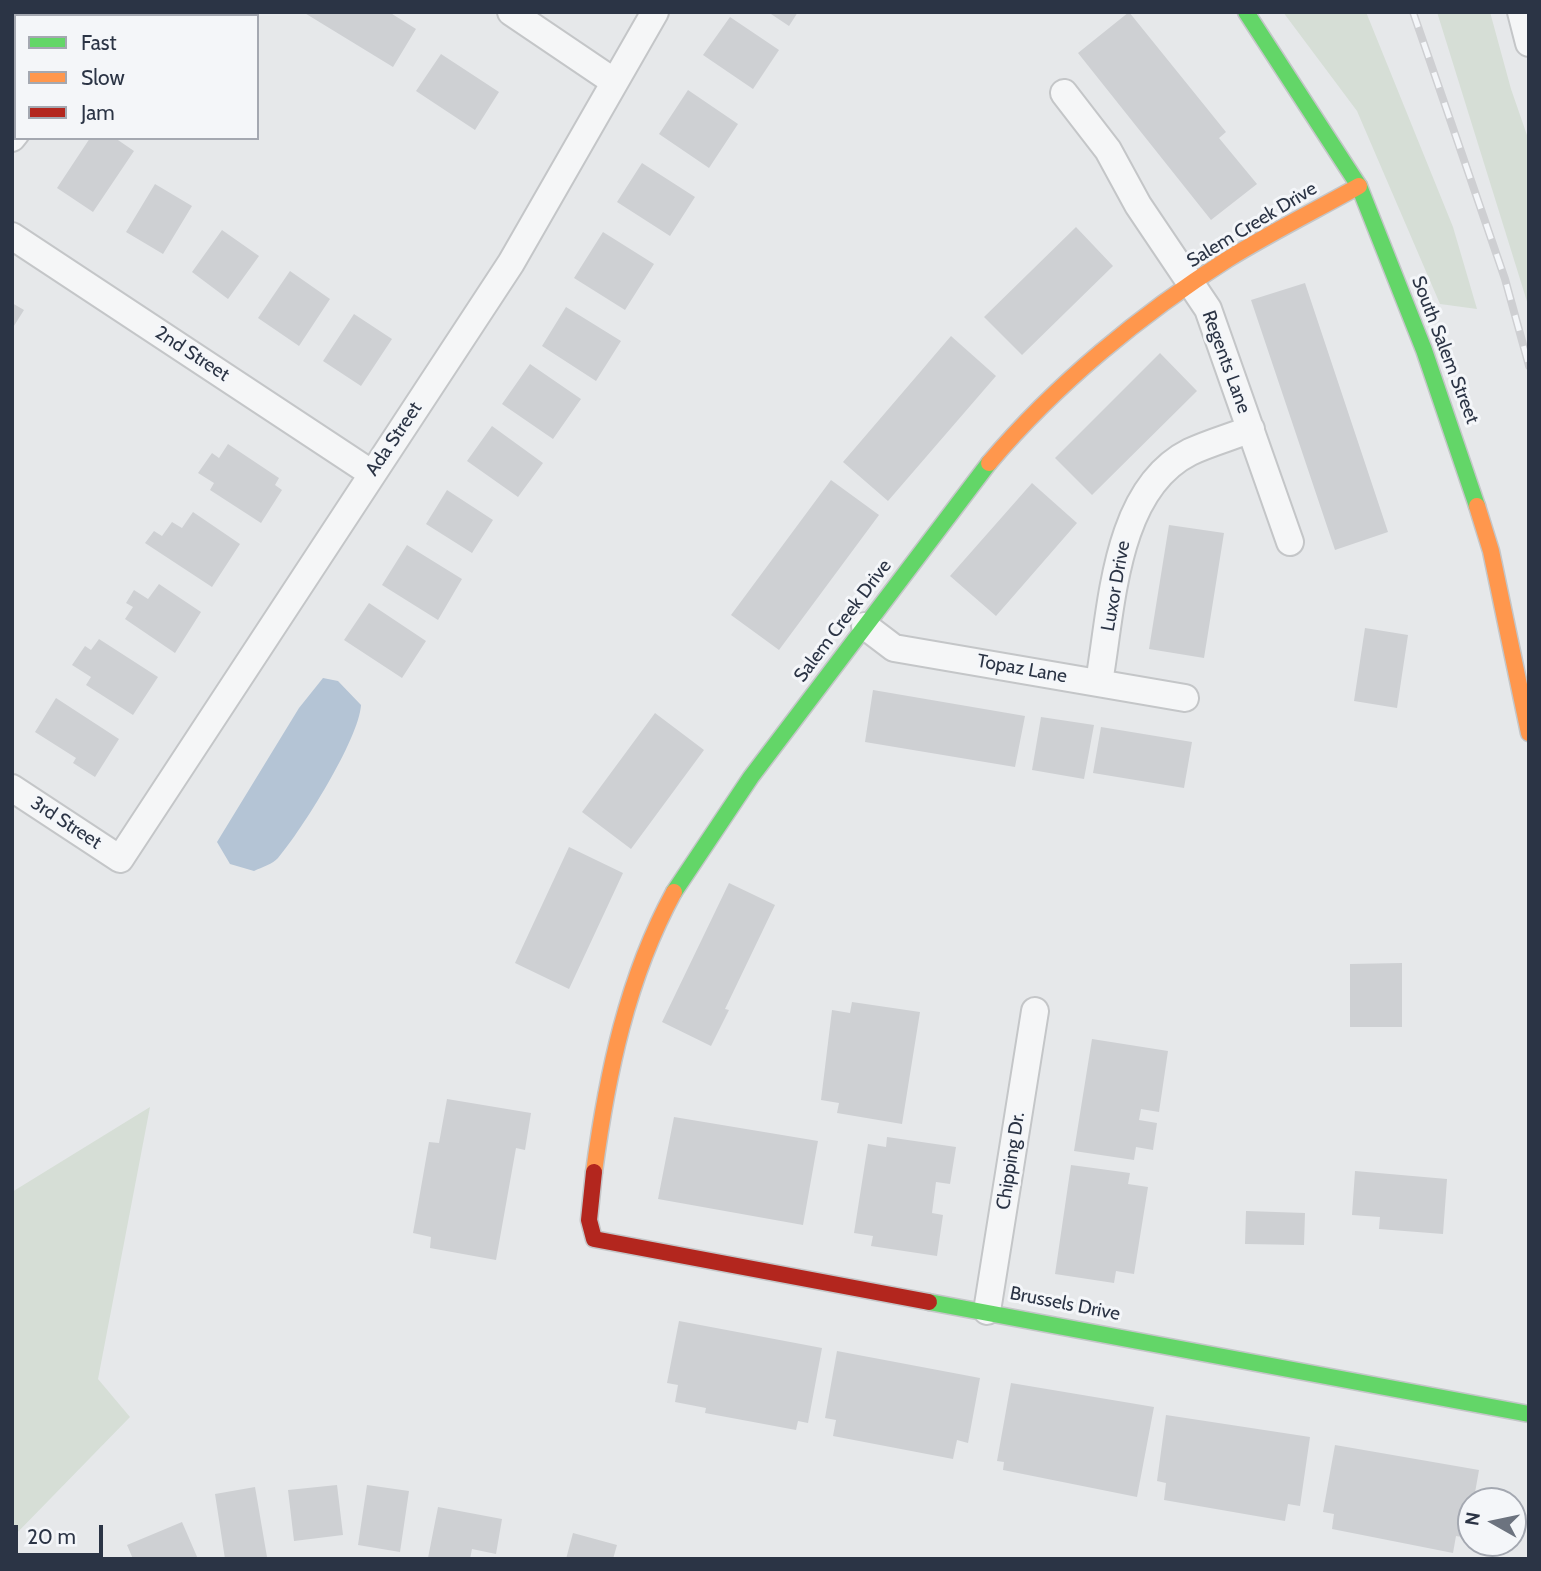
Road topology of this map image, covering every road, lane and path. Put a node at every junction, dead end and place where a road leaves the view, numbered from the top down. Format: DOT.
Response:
graph roads {
  1 [pos="511,12"];
  2 [pos="655,12"];
  3 [pos="1246,12"];
  4 [pos="1521,12"];
  5 [pos="1529,43"];
  6 [pos="613,81"];
  7 [pos="1064,93"];
  8 [pos="1359,186"];
  9 [pos="12,236"];
  10 [pos="1193,284"];
  11 [pos="1251,429"];
  12 [pos="371,472"];
  13 [pos="1290,541"];
  14 [pos="865,626"];
  15 [pos="1099,682"];
  16 [pos="1185,698"];
  17 [pos="1529,733"];
  18 [pos="12,788"];
  19 [pos="120,859"];
  20 [pos="1035,1011"];
  21 [pos="594,1239"];
  22 [pos="987,1311"];
  23 [pos="1529,1413"];
  1 -- 6 [label="street"];
  2 -- 6 [label="street, Ada Street"];
  3 -- 8 [label="street, South Salem Street"];
  4 -- 5 [label="street"];
  6 -- 12 [label="street, Ada Street"];
  7 -- 10 [label="street, Regents Lane"];
  8 -- 10 [label="street, Salem Creek Drive"];
  8 -- 17 [label="street, South Salem Street"];
  9 -- 12 [label="street, 2nd Street"];
  10 -- 11 [label="street, Regents Lane"];
  10 -- 14 [label="street, Salem Creek Drive"];
  11 -- 13 [label="street, Regents Lane"];
  11 -- 15 [label="street, Luxor Drive"];
  12 -- 19 [label="street, Ada Street"];
  14 -- 15 [label="street, Topaz Lane"];
  14 -- 21 [label="street, Salem Creek Drive"];
  15 -- 16 [label="street, Topaz Lane"];
  18 -- 19 [label="street, 3rd Street"];
  20 -- 22 [label="street, Chipping Dr."];
  21 -- 22 [label="street, Brussels Drive"];
  22 -- 23 [label="street, Brussels Drive"];
}
